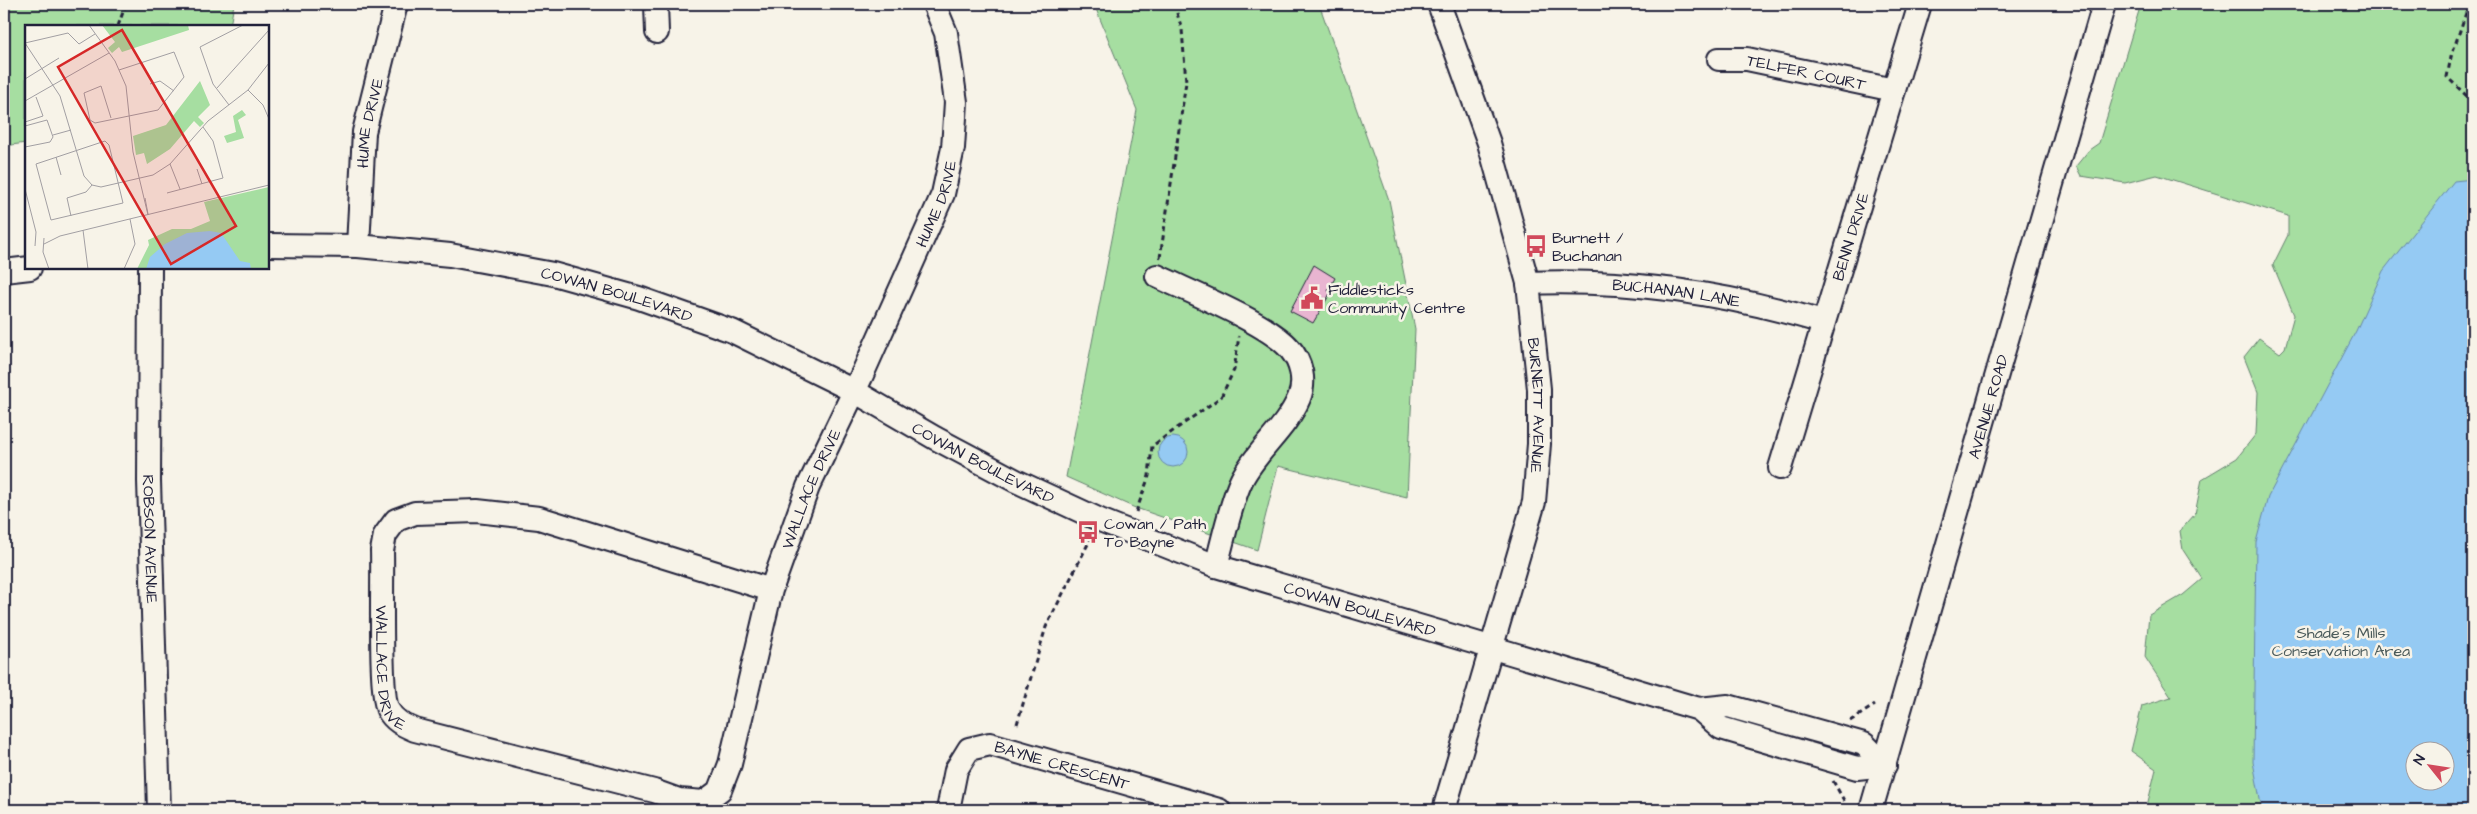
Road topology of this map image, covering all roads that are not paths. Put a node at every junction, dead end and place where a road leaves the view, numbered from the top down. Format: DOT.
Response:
graph roads {
  1 [pos="396,4"];
  2 [pos="656,4"];
  3 [pos="934,4"];
  4 [pos="1439,4"];
  5 [pos="1920,4"];
  6 [pos="2104,4"];
  7 [pos="657,32"];
  8 [pos="1719,59"];
  9 [pos="1894,90"];
  10 [pos="269,245"];
  11 [pos="358,246"];
  12 [pos="25,269"];
  13 [pos="150,269"];
  14 [pos="4,271"];
  15 [pos="1157,276"];
  16 [pos="1528,283"];
  17 [pos="1823,322"];
  18 [pos="854,391"];
  19 [pos="1780,468"];
  20 [pos="1216,566"];
  21 [pos="771,590"];
  22 [pos="1493,648"];
  23 [pos="1885,765"];
  24 [pos="1205,808"];
  25 [pos="159,810"];
  26 [pos="948,810"];
  27 [pos="1444,810"];
  28 [pos="1871,810"];
  1 -- 11 [label="street, HUME DRIVE"];
  2 -- 7 [label="street"];
  3 -- 18 [label="street, HUME DRIVE"];
  4 -- 16 [label="street, BURNETT AVENUE"];
  5 -- 9 [label="street, BENN DRIVE"];
  6 -- 23 [label="street, AVENUE ROAD"];
  8 -- 9 [label="street, TELFER COURT"];
  9 -- 17 [label="street, BENN DRIVE"];
  10 -- 11 [label="street, COWAN BOULEVARD"];
  11 -- 18 [label="street, COWAN BOULEVARD"];
  12 -- 14 [label="street"];
  13 -- 25 [label="street, ROBSON AVENUE"];
  15 -- 20 [label="street"];
  16 -- 17 [label="street, BUCHANAN LANE"];
  16 -- 22 [label="street, BURNETT AVENUE"];
  17 -- 19 [label="street, BENN DRIVE"];
  18 -- 20 [label="street, COWAN BOULEVARD"];
  18 -- 21 [label="street, WALLACE DRIVE"];
  20 -- 22 [label="street, COWAN BOULEVARD"];
  21 -- 21 [label="street, WALLACE DRIVE"];
  22 -- 23 [label="street, COWAN BOULEVARD"];
  22 -- 27 [label="street, BURNETT AVENUE"];
  23 -- 28 [label="street, AVENUE ROAD"];
  24 -- 26 [label="street, BAYNE CRESCENT"];
}
